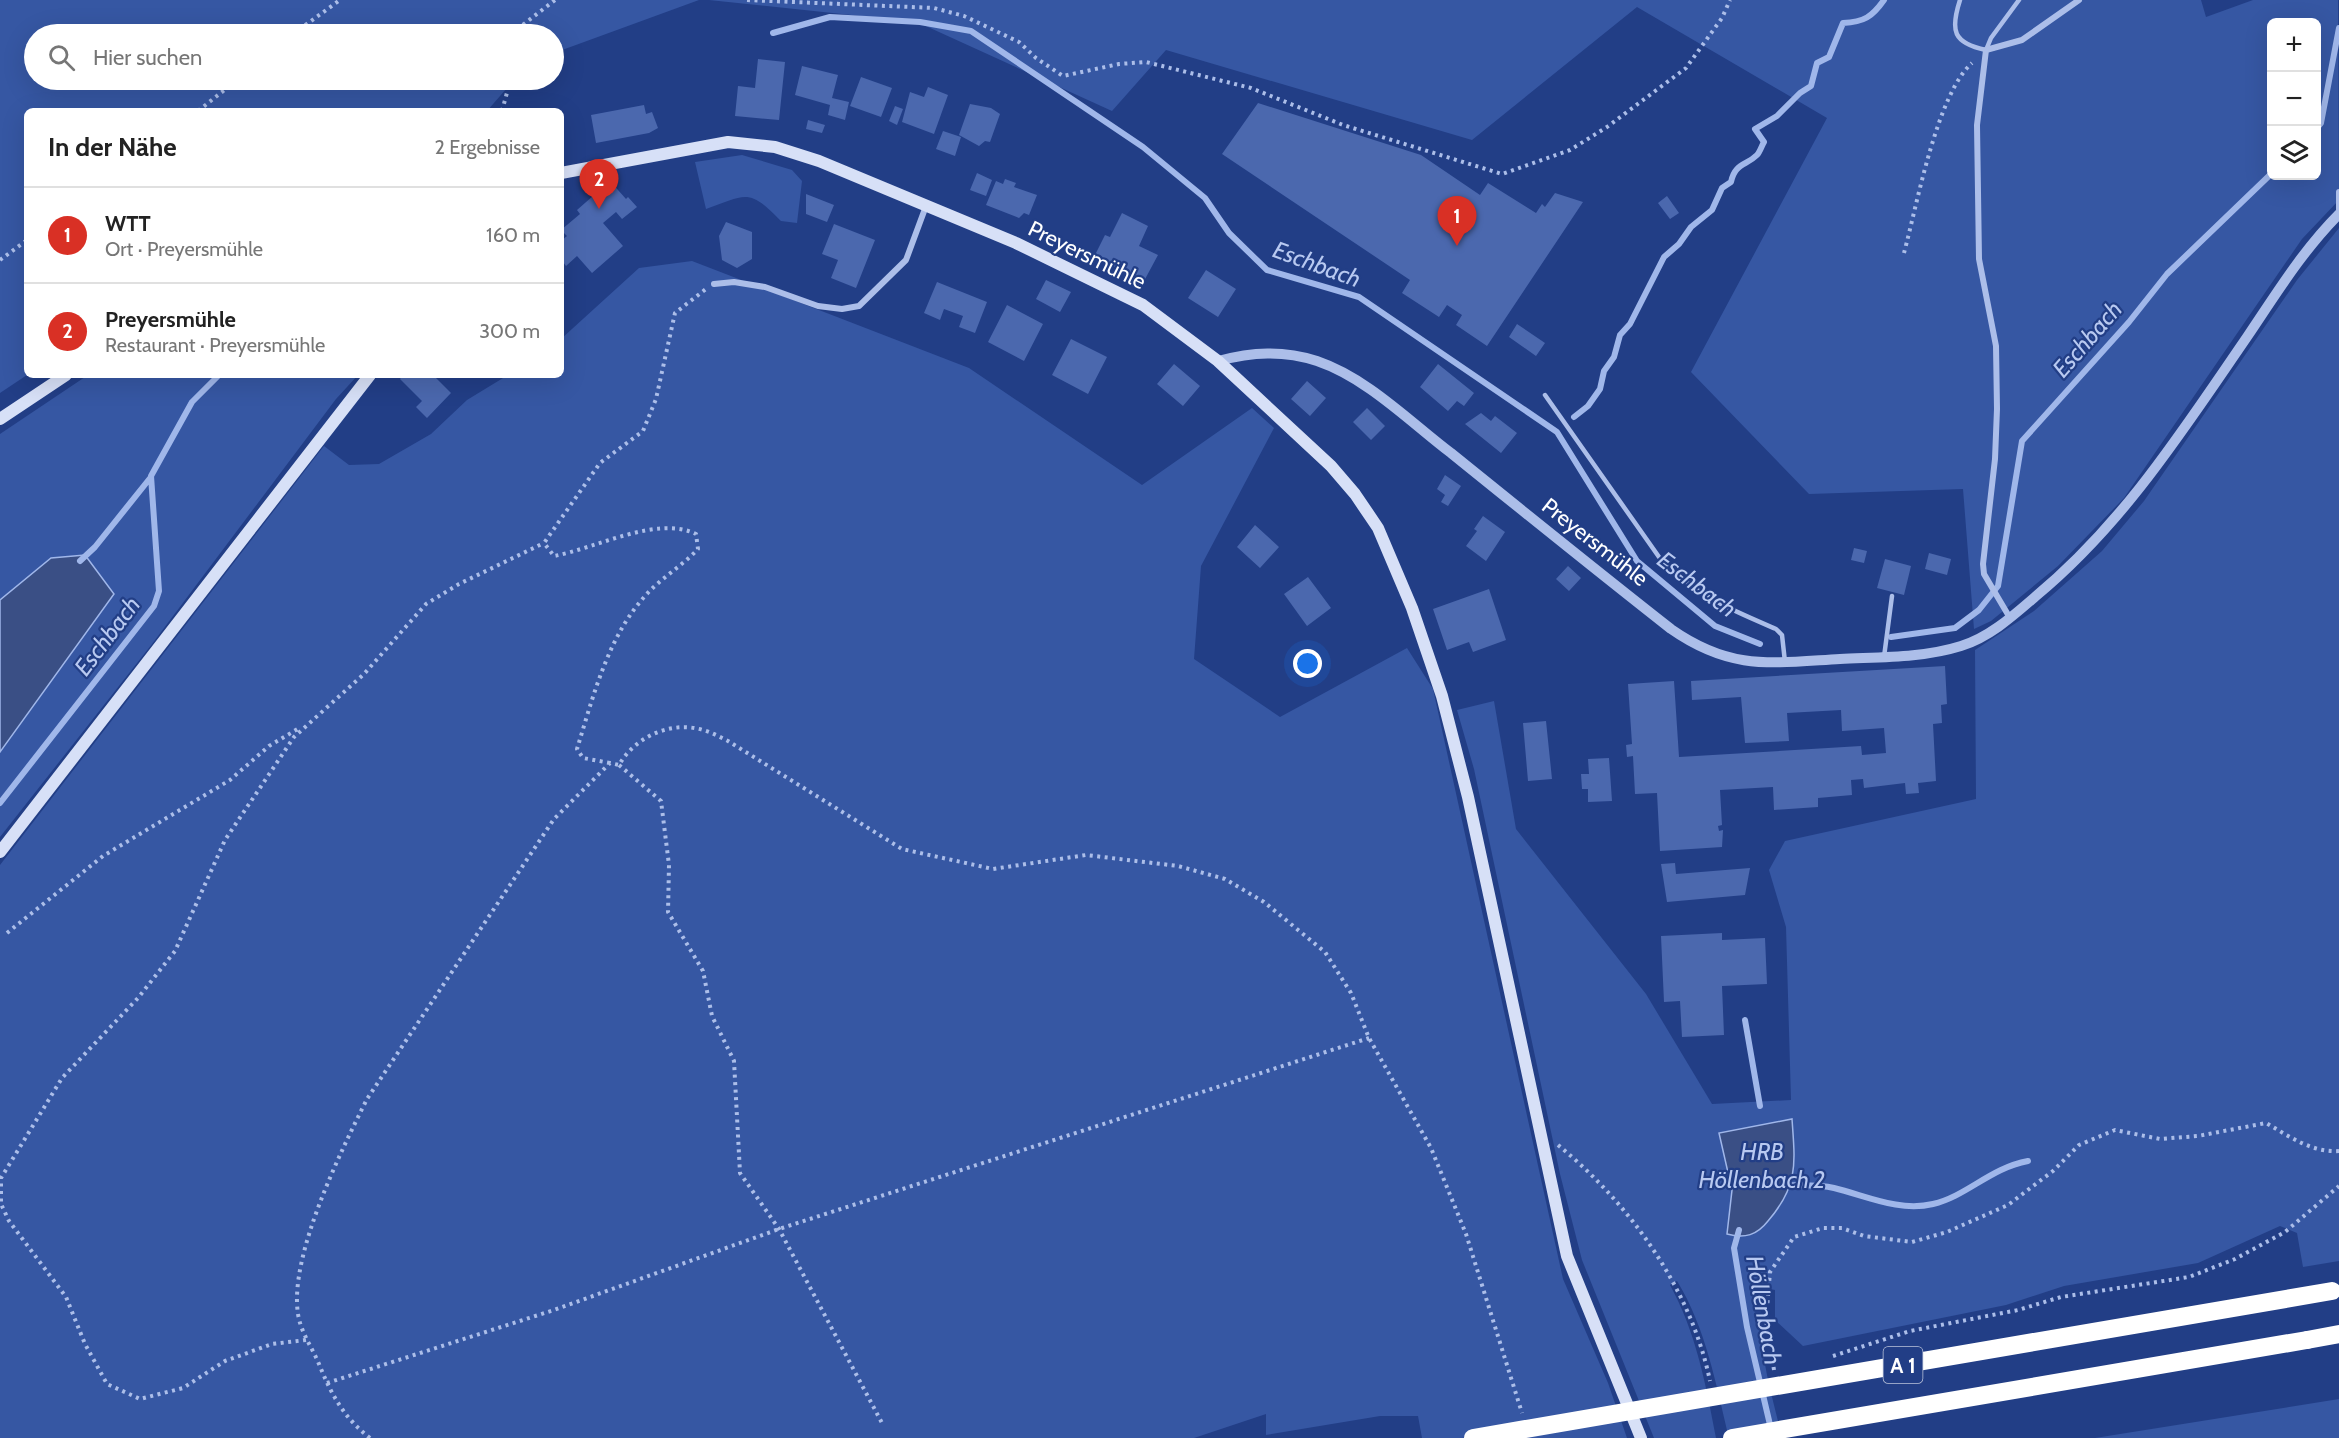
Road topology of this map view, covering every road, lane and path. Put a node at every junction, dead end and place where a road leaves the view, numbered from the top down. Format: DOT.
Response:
graph roads {
  1 [pos="340,0"];
  2 [pos="555,0"];
  3 [pos="747,0"];
  4 [pos="1730,0"];
  5 [pos="1960,0"];
  6 [pos="2019,0"];
  7 [pos="2079,0"];
  8 [pos="307,24"];
  9 [pos="524,24"];
  10 [pos="1986,50"];
  11 [pos="224,90"];
  12 [pos="508,90"];
  13 [pos="202,108"];
  14 [pos="503,108"];
  15 [pos="564,172"];
  16 [pos="2339,192"];
  17 [pos="927,205"];
  18 [pos="2339,212"];
  19 [pos="24,242"];
  20 [pos="1904,253"];
  21 [pos="0,260"];
  22 [pos="714,284"];
  23 [pos="1218,361"];
  24 [pos="62,378"];
  25 [pos="368,378"];
  26 [pos="1545,395"];
  27 [pos="0,419"];
  28 [pos="544,543"];
  29 [pos="1892,596"];
  30 [pos="2010,618"];
  31 [pos="1884,657"];
  32 [pos="1785,662"];
  33 [pos="307,723"];
  34 [pos="610,764"];
  35 [pos="619,765"];
  36 [pos="0,852"];
  37 [pos="7,933"];
  38 [pos="1369,1038"];
  39 [pos="1539,1129"];
  40 [pos="2339,1151"];
  41 [pos="2339,1186"];
  42 [pos="779,1229"];
  43 [pos="2336,1291"];
  44 [pos="2339,1334"];
  45 [pos="306,1340"];
  46 [pos="1831,1357"];
  47 [pos="1775,1375"];
  48 [pos="327,1383"];
  49 [pos="1712,1387"];
  50 [pos="1523,1419"];
  51 [pos="882,1423"];
  52 [pos="370,1438"];
  53 [pos="1473,1438"];
  54 [pos="1641,1438"];
  55 [pos="1732,1438"];
  1 -- 8 [label="path"];
  2 -- 9 [label="path"];
  3 -- 4 [label="path"];
  5 -- 10 [label="lane"];
  6 -- 10 [label="lane"];
  7 -- 10 [label="street"];
  10 -- 20 [label="path"];
  10 -- 30 [label="street"];
  11 -- 13 [label="path"];
  12 -- 14 [label="path"];
  15 -- 17 [label="main road, Preyersmühle"];
  16 -- 18 [label="street"];
  17 -- 22 [label="street"];
  17 -- 23 [label="main road, Preyersmühle"];
  18 -- 30 [label="street, Preyersmühle"];
  19 -- 21 [label="path"];
  22 -- 28 [label="path"];
  23 -- 32 [label="street, Preyersmühle"];
  23 -- 39 [label="main road, Preyersmühle"];
  24 -- 27 [label="main road"];
  25 -- 36 [label="main road"];
  26 -- 32 [label="lane"];
  28 -- 33 [label="path"];
  28 -- 34 [label="path"];
  29 -- 31 [label="lane"];
  30 -- 31 [label="street, Preyersmühle"];
  31 -- 32 [label="street, Preyersmühle"];
  33 -- 37 [label="path"];
  33 -- 45 [label="path"];
  34 -- 35 [label="path"];
  34 -- 45 [label="path"];
  35 -- 38 [label="path"];
  35 -- 42 [label="path"];
  38 -- 42 [label="path"];
  38 -- 50 [label="path"];
  39 -- 49 [label="path"];
  39 -- 54 [label="main road, Preyersmühle"];
  40 -- 47 [label="path"];
  41 -- 46 [label="path"];
  42 -- 48 [label="path"];
  42 -- 51 [label="path"];
  43 -- 53 [label="highway, A 1, bridge"];
  44 -- 55 [label="highway, A 1, bridge"];
  45 -- 48 [label="path"];
  48 -- 52 [label="path"];
}
